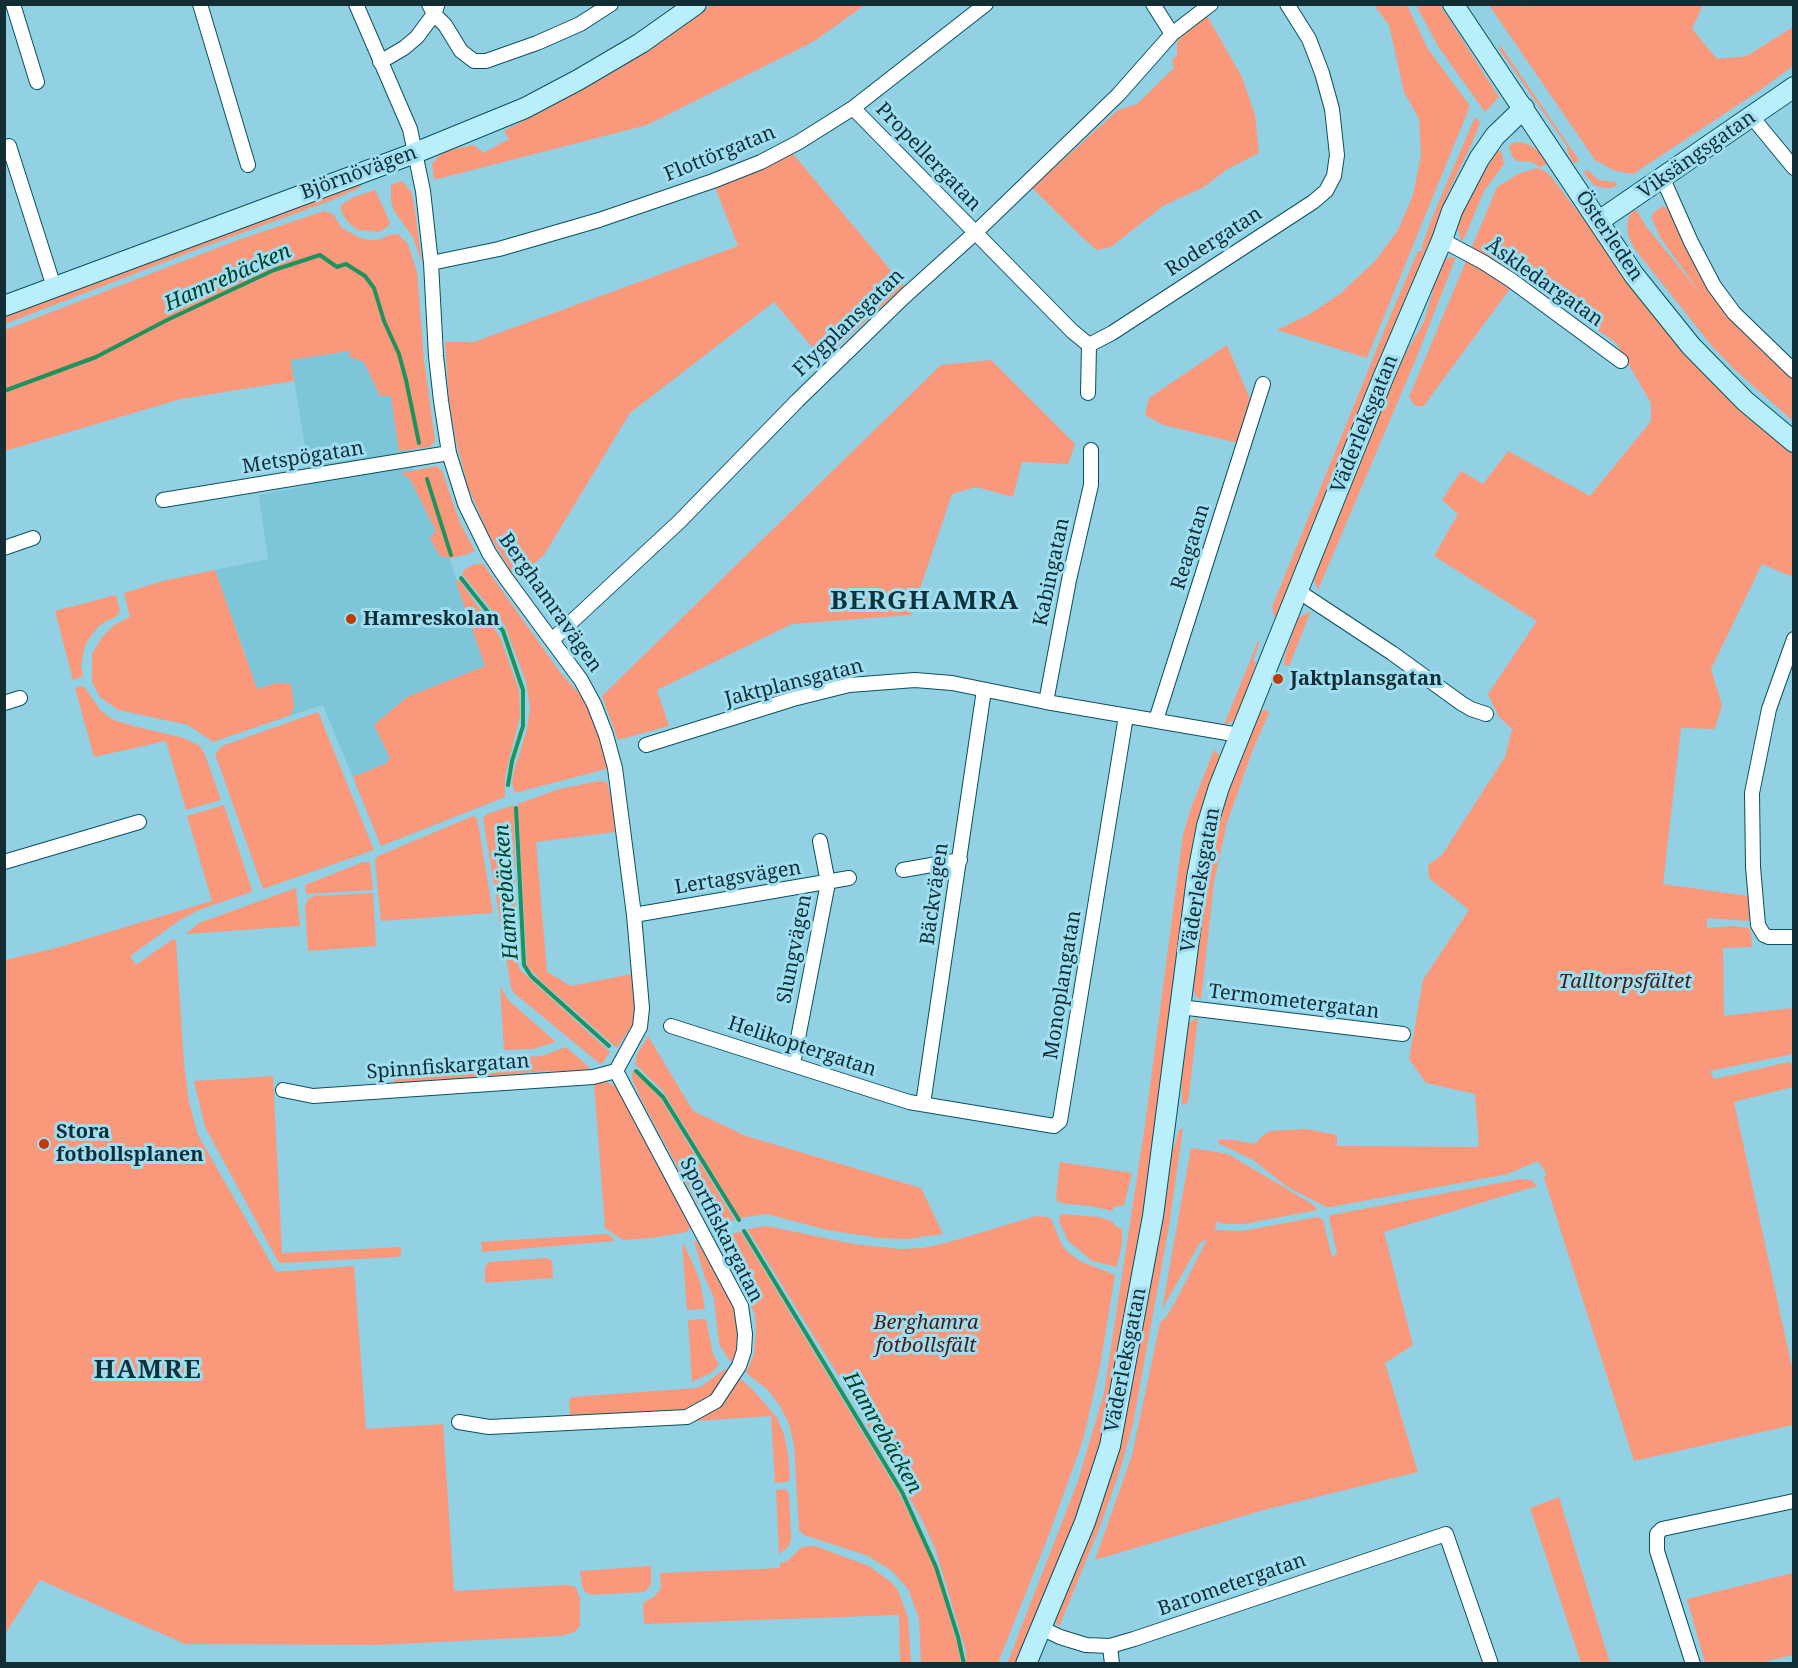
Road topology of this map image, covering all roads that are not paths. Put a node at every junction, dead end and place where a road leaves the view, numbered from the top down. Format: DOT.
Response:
graph roads {
  1 [pos="13,4"];
  2 [pos="200,4"];
  3 [pos="356,4"];
  4 [pos="611,4"];
  5 [pos="696,4"];
  6 [pos="986,4"];
  7 [pos="1154,4"];
  8 [pos="1211,4"];
  9 [pos="1287,4"];
  10 [pos="1453,4"];
  11 [pos="433,8"];
  12 [pos="1172,34"];
  13 [pos="380,62"];
  14 [pos="37,82"];
  15 [pos="1794,87"];
  16 [pos="853,108"];
  17 [pos="1524,108"];
  18 [pos="1752,117"];
  19 [pos="4,148"];
  20 [pos="415,153"];
  21 [pos="248,165"];
  22 [pos="1794,168"];
  23 [pos="1663,179"];
  24 [pos="1599,221"];
  25 [pos="975,233"];
  26 [pos="1442,240"];
  27 [pos="431,263"];
  28 [pos="54,287"];
  29 [pos="4,306"];
  30 [pos="1089,345"];
  31 [pos="1621,361"];
  32 [pos="1794,371"];
  33 [pos="1263,384"];
  34 [pos="1088,393"];
  35 [pos="1794,442"];
  36 [pos="1091,450"];
  37 [pos="449,453"];
  38 [pos="163,500"];
  39 [pos="33,538"];
  40 [pos="4,548"];
  41 [pos="1298,591"];
  42 [pos="1794,639"];
  43 [pos="552,640"];
  44 [pos="984,690"];
  45 [pos="20,698"];
  46 [pos="1046,702"];
  47 [pos="4,703"];
  48 [pos="1486,714"];
  49 [pos="1126,716"];
  50 [pos="1156,720"];
  51 [pos="1239,735"];
  52 [pos="646,745"];
  53 [pos="138,822"];
  54 [pos="820,841"];
  55 [pos="960,860"];
  56 [pos="4,862"];
  57 [pos="903,870"];
  58 [pos="849,878"];
  59 [pos="828,883"];
  60 [pos="633,915"];
  61 [pos="1794,937"];
  62 [pos="1179,1007"];
  63 [pos="670,1026"];
  64 [pos="1403,1034"];
  65 [pos="793,1064"];
  66 [pos="616,1071"];
  67 [pos="282,1090"];
  68 [pos="923,1104"];
  69 [pos="459,1422"];
  70 [pos="1794,1501"];
  71 [pos="1041,1628"];
  72 [pos="1110,1646"];
  73 [pos="1026,1664"];
  74 [pos="1112,1664"];
  75 [pos="1491,1664"];
  76 [pos="1693,1664"];
  1 -- 14 [label="street"];
  2 -- 21 [label="street"];
  3 -- 13 [label="street, Berghamravägen"];
  4 -- 11 [label="street"];
  5 -- 20 [label="street, Björnövägen"];
  6 -- 16 [label="street, Flottörgatan"];
  7 -- 12 [label="street"];
  8 -- 12 [label="street"];
  9 -- 30 [label="street, Rodergatan"];
  10 -- 17 [label="street, Österleden"];
  11 -- 13 [label="street"];
  12 -- 25 [label="street, Flygplansgatan"];
  13 -- 20 [label="street, Berghamravägen"];
  15 -- 18 [label="street, Viksängsgatan"];
  16 -- 25 [label="street, Propellergatan"];
  16 -- 27 [label="street, Flottörgatan"];
  17 -- 24 [label="street, Österleden"];
  17 -- 26 [label="street, Väderleksgatan"];
  18 -- 22 [label="street"];
  18 -- 23 [label="street, Viksängsgatan"];
  19 -- 28 [label="street"];
  20 -- 27 [label="street, Berghamravägen"];
  20 -- 28 [label="street, Björnövägen"];
  23 -- 24 [label="street, Viksängsgatan"];
  23 -- 32 [label="street"];
  24 -- 35 [label="street, Österleden"];
  25 -- 30 [label="street"];
  25 -- 43 [label="street, Flygplansgatan"];
  26 -- 31 [label="street, Åskledargatan"];
  26 -- 41 [label="street, Väderleksgatan"];
  27 -- 37 [label="street, Berghamravägen"];
  28 -- 29 [label="street, Björnövägen"];
  30 -- 34 [label="street"];
  33 -- 50 [label="street, Reagatan"];
  36 -- 46 [label="street, Kabingatan"];
  37 -- 38 [label="street, Metspögatan"];
  37 -- 43 [label="street, Berghamravägen"];
  39 -- 40 [label="street"];
  41 -- 48 [label="street"];
  41 -- 51 [label="street, Väderleksgatan"];
  42 -- 61 [label="street"];
  43 -- 60 [label="street, Berghamravägen"];
  44 -- 46 [label="street, Jaktplansgatan"];
  44 -- 52 [label="street, Jaktplansgatan"];
  44 -- 55 [label="street, Bäckvägen"];
  45 -- 47 [label="street"];
  46 -- 49 [label="street, Jaktplansgatan"];
  49 -- 50 [label="street, Jaktplansgatan"];
  49 -- 68 [label="street, Monoplangatan"];
  50 -- 51 [label="street, Jaktplansgatan"];
  51 -- 62 [label="street, Väderleksgatan"];
  53 -- 56 [label="street"];
  54 -- 59 [label="street, Slungvägen"];
  55 -- 57 [label="street"];
  55 -- 68 [label="street, Bäckvägen"];
  58 -- 59 [label="street, Lertagsvägen"];
  59 -- 60 [label="street, Lertagsvägen"];
  59 -- 65 [label="street, Slungvägen"];
  60 -- 66 [label="street, Berghamravägen"];
  62 -- 64 [label="street, Termometergatan"];
  62 -- 71 [label="street, Väderleksgatan"];
  63 -- 65 [label="street, Helikoptergatan"];
  65 -- 68 [label="street, Helikoptergatan"];
  66 -- 67 [label="street, Spinnfiskargatan"];
  66 -- 69 [label="street, Sportfiskargatan"];
  70 -- 76 [label="street"];
  71 -- 72 [label="street, Barometergatan"];
  71 -- 73 [label="street, Väderleksgatan"];
  72 -- 74 [label="street"];
  72 -- 75 [label="street, Barometergatan"];
}
